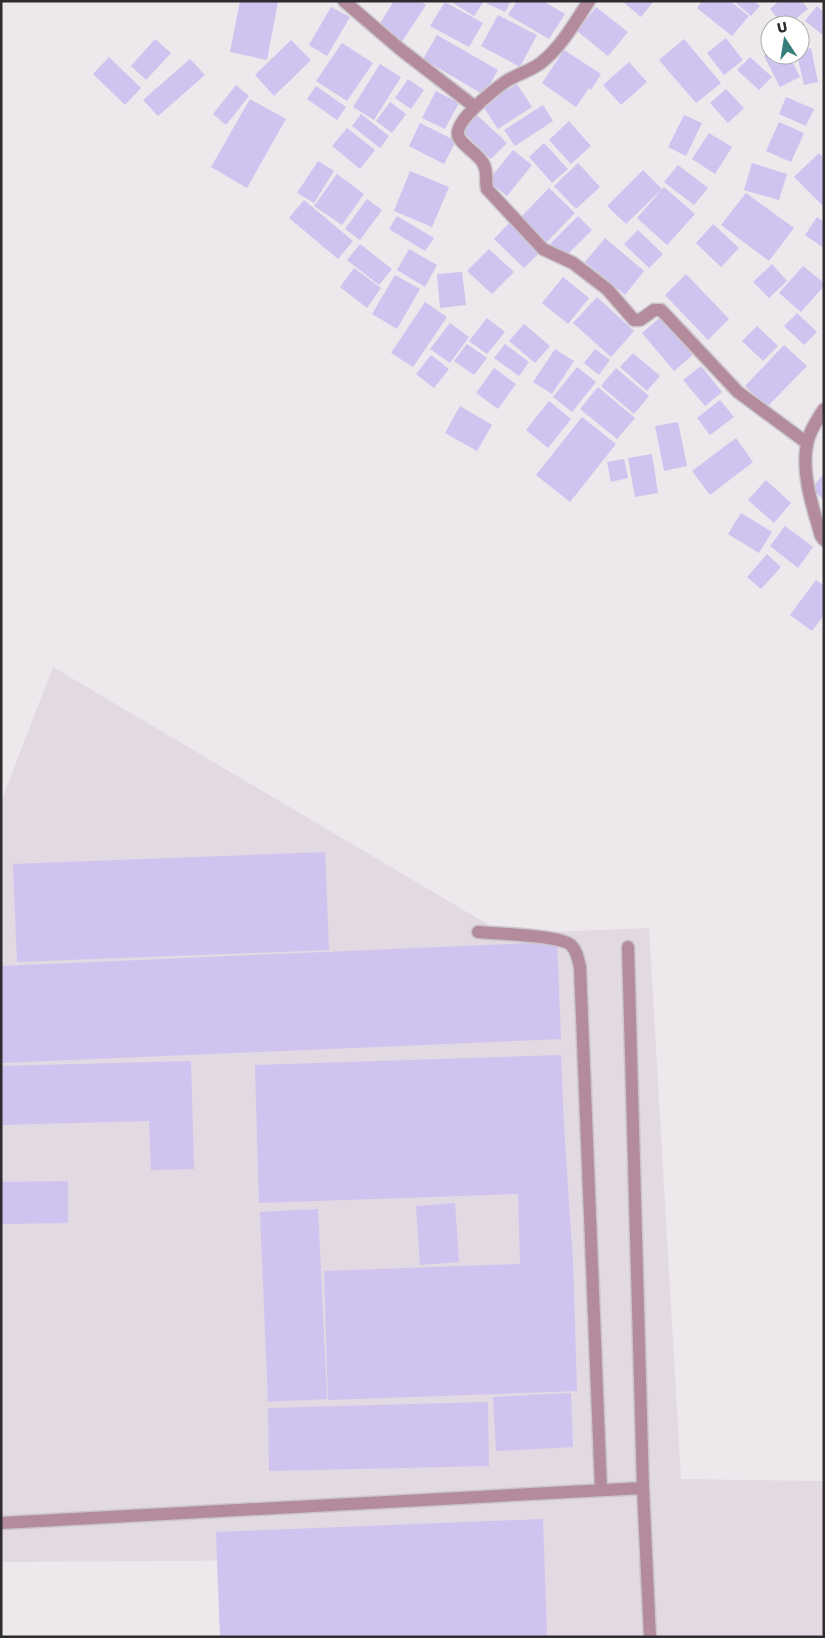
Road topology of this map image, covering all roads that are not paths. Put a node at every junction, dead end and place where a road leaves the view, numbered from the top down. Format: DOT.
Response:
graph roads {
  1 [pos="344,1"];
  2 [pos="589,1"];
  3 [pos="475,107"];
  4 [pos="824,409"];
  5 [pos="807,443"];
  6 [pos="824,540"];
  7 [pos="478,932"];
  8 [pos="628,947"];
  9 [pos="643,1488"];
  10 [pos="601,1490"];
  11 [pos="1,1523"];
  12 [pos="650,1637"];
  1 -- 3 [label="street"];
  2 -- 3 [label="street"];
  3 -- 5 [label="street"];
  4 -- 5 [label="street"];
  5 -- 6 [label="street"];
  7 -- 10 [label="street"];
  8 -- 9 [label="street"];
  9 -- 10 [label="street"];
  9 -- 12 [label="street"];
  10 -- 11 [label="street"];
}
